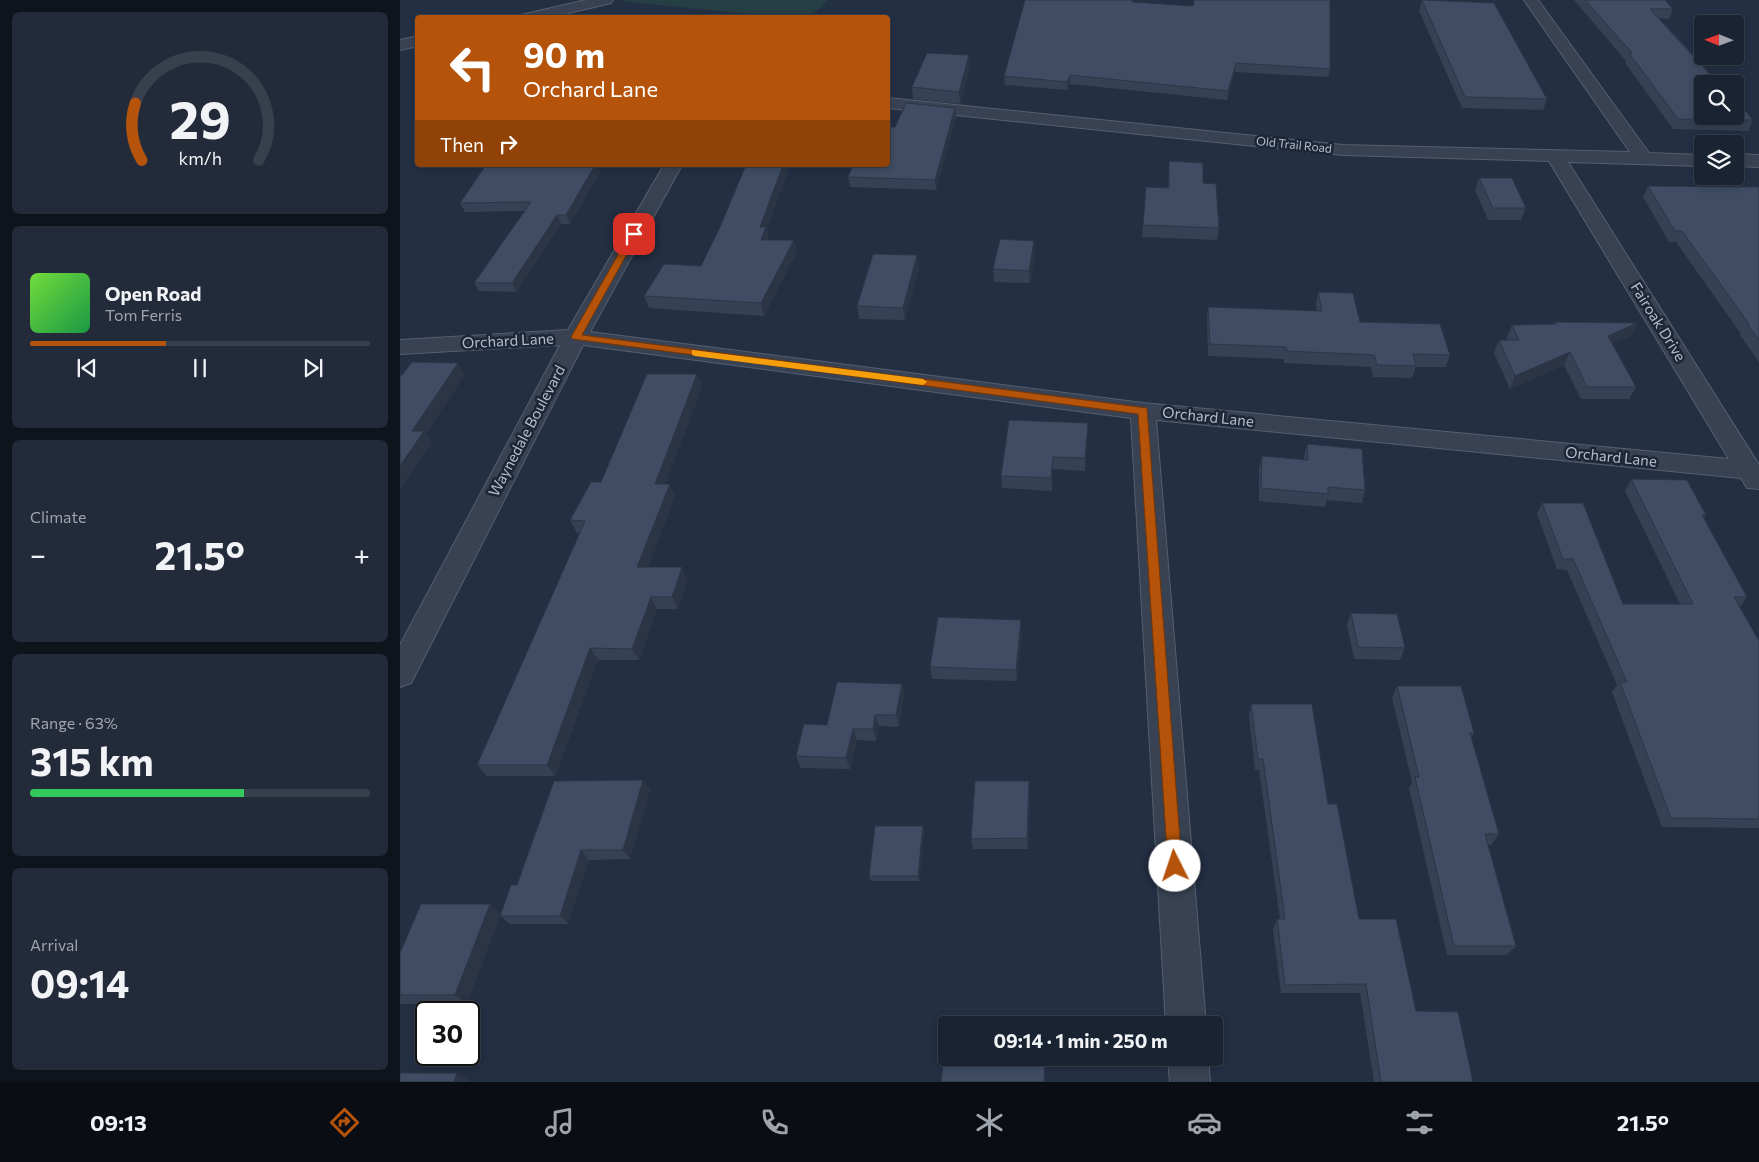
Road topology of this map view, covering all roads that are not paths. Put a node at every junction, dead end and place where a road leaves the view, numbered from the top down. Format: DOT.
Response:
graph roads {
  1 [pos="606,0"];
  2 [pos="1531,0"];
  3 [pos="539,15"];
  4 [pos="415,42"];
  5 [pos="400,45"];
  6 [pos="400,52"];
  7 [pos="415,54"];
  8 [pos="890,104"];
  9 [pos="1556,157"];
  10 [pos="1643,158"];
  11 [pos="1694,160"];
  12 [pos="1744,160"];
  13 [pos="1759,161"];
  14 [pos="672,167"];
  15 [pos="576,337"];
  16 [pos="400,346"];
  17 [pos="1143,411"];
  18 [pos="1754,478"];
  19 [pos="400,674"];
  20 [pos="1185,1016"];
  21 [pos="1189,1066"];
  22 [pos="1190,1082"];
  1 -- 3 [label="street"];
  2 -- 10 [label="street"];
  4 -- 5 [label="street"];
  6 -- 7 [label="street"];
  8 -- 9 [label="street, Old Trail Road"];
  9 -- 10 [label="street, Old Trail Road"];
  9 -- 18 [label="street, Fairoak Drive"];
  10 -- 11 [label="street, Old Trail Road"];
  12 -- 13 [label="street"];
  14 -- 15 [label="street, Waynedale Boulevard"];
  15 -- 16 [label="street, Orchard Lane"];
  15 -- 17 [label="street, Orchard Lane"];
  15 -- 19 [label="street, Waynedale Boulevard"];
  17 -- 18 [label="street, Orchard Lane"];
  17 -- 20 [label="street"];
  21 -- 22 [label="street"];
}
